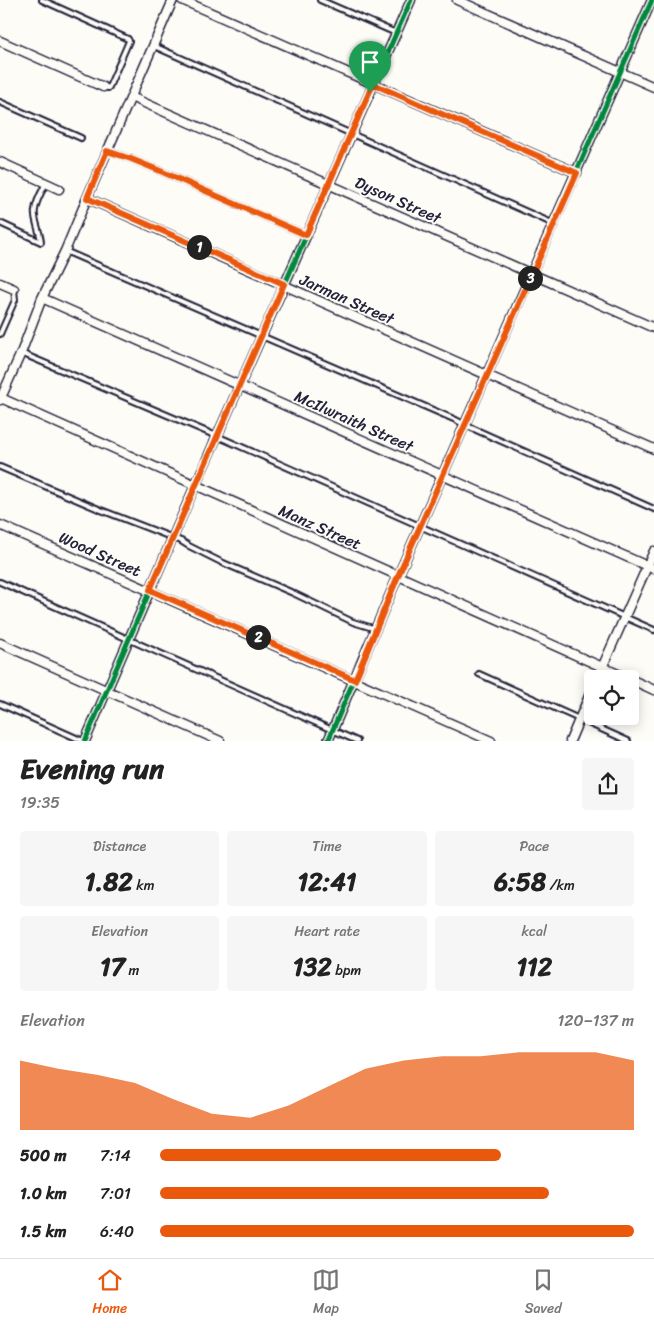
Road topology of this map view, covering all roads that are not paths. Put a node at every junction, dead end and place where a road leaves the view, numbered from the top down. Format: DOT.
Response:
graph roads {
  1 [pos="42,0"];
  2 [pos="174,0"];
  3 [pos="182,0"];
  4 [pos="320,0"];
  5 [pos="411,0"];
  6 [pos="457,0"];
  7 [pos="652,0"];
  8 [pos="396,33"];
  9 [pos="0,42"];
  10 [pos="153,46"];
  11 [pos="620,72"];
  12 [pos="373,84"];
  13 [pos="103,87"];
  14 [pos="654,87"];
  15 [pos="131,97"];
  16 [pos="0,102"];
  17 [pos="351,134"];
  18 [pos="82,138"];
  19 [pos="107,151"];
  20 [pos="0,162"];
  21 [pos="577,173"];
  22 [pos="46,183"];
  23 [pos="328,184"];
  24 [pos="59,189"];
  25 [pos="87,198"];
  26 [pos="0,223"];
  27 [pos="554,224"];
  28 [pos="306,235"];
  29 [pos="65,251"];
  30 [pos="532,274"];
  31 [pos="0,283"];
  32 [pos="284,284"];
  33 [pos="14,289"];
  34 [pos="42,298"];
  35 [pos="654,328"];
  36 [pos="0,334"];
  37 [pos="261,336"];
  38 [pos="21,353"];
  39 [pos="487,375"];
  40 [pos="239,386"];
  41 [pos="0,399"];
  42 [pos="465,425"];
  43 [pos="217,436"];
  44 [pos="654,449"];
  45 [pos="0,466"];
  46 [pos="443,475"];
  47 [pos="195,486"];
  48 [pos="654,509"];
  49 [pos="0,525"];
  50 [pos="420,526"];
  51 [pos="172,538"];
  52 [pos="654,551"];
  53 [pos="651,567"];
  54 [pos="398,576"];
  55 [pos="0,582"];
  56 [pos="150,590"];
  57 [pos="625,616"];
  58 [pos="376,629"];
  59 [pos="654,630"];
  60 [pos="128,640"];
  61 [pos="0,643"];
  62 [pos="603,666"];
  63 [pos="601,670"];
  64 [pos="611,670"];
  65 [pos="479,674"];
  66 [pos="355,680"];
  67 [pos="639,683"];
  68 [pos="107,690"];
  69 [pos="654,690"];
  70 [pos="0,704"];
  71 [pos="584,708"];
  72 [pos="579,719"];
  73 [pos="333,730"];
  74 [pos="84,740"];
  75 [pos="220,740"];
  76 [pos="328,740"];
  77 [pos="357,740"];
  78 [pos="491,740"];
  79 [pos="570,740"];
  80 [pos="628,740"];
  1 -- 13 [label="lane"];
  2 -- 10 [label="street"];
  3 -- 12 [label="street"];
  4 -- 8 [label="lane"];
  5 -- 8 [label="street"];
  6 -- 11 [label="street"];
  7 -- 11 [label="street"];
  8 -- 12 [label="street"];
  9 -- 13 [label="street"];
  10 -- 15 [label="street"];
  10 -- 17 [label="lane"];
  11 -- 14 [label="street"];
  11 -- 21 [label="street"];
  12 -- 17 [label="street"];
  12 -- 21 [label="street"];
  15 -- 19 [label="street"];
  15 -- 23 [label="street, Dyson Street"];
  16 -- 18 [label="lane"];
  17 -- 23 [label="street"];
  17 -- 27 [label="lane"];
  19 -- 25 [label="street"];
  19 -- 28 [label="lane"];
  20 -- 22 [label="street"];
  21 -- 27 [label="street"];
  22 -- 24 [label="street"];
  22 -- 26 [label="lane"];
  23 -- 28 [label="street"];
  23 -- 30 [label="street, Dyson Street"];
  25 -- 29 [label="street"];
  25 -- 32 [label="street, Jarman Street"];
  27 -- 30 [label="street"];
  28 -- 32 [label="street"];
  29 -- 34 [label="street"];
  29 -- 37 [label="lane"];
  30 -- 35 [label="street, Dyson Street"];
  30 -- 39 [label="street"];
  31 -- 33 [label="street"];
  32 -- 37 [label="street"];
  32 -- 39 [label="street, Jarman Street"];
  33 -- 36 [label="lane"];
  34 -- 38 [label="street"];
  34 -- 40 [label="street, McIlwraith Street"];
  37 -- 40 [label="street"];
  37 -- 42 [label="lane"];
  38 -- 41 [label="street"];
  38 -- 43 [label="lane"];
  39 -- 42 [label="street"];
  39 -- 44 [label="street, Jarman Street"];
  40 -- 43 [label="street"];
  40 -- 46 [label="street, McIlwraith Street"];
  41 -- 47 [label="street, Manz Street"];
  42 -- 46 [label="street"];
  42 -- 48 [label="lane"];
  43 -- 47 [label="street"];
  43 -- 50 [label="lane"];
  45 -- 51 [label="lane"];
  46 -- 50 [label="street"];
  46 -- 53 [label="street, McIlwraith Street"];
  47 -- 51 [label="street"];
  47 -- 54 [label="street, Manz Street"];
  49 -- 56 [label="street, Wood Street"];
  50 -- 54 [label="street"];
  50 -- 57 [label="lane"];
  51 -- 56 [label="street"];
  51 -- 58 [label="lane"];
  52 -- 53 [label="street"];
  53 -- 57 [label="street"];
  54 -- 58 [label="street"];
  54 -- 62 [label="street, Manz Street"];
  55 -- 60 [label="lane"];
  56 -- 60 [label="street"];
  56 -- 66 [label="street, Wood Street"];
  57 -- 59 [label="lane"];
  57 -- 62 [label="street"];
  58 -- 66 [label="street"];
  60 -- 68 [label="street"];
  60 -- 73 [label="lane"];
  61 -- 68 [label="street"];
  62 -- 63 [label="street"];
  62 -- 64 [label="street, Manz Street"];
  65 -- 72 [label="lane"];
  66 -- 73 [label="street"];
  66 -- 78 [label="street, Wood Street"];
  67 -- 69 [label="street, Manz Street"];
  68 -- 74 [label="street"];
  68 -- 75 [label="street"];
  70 -- 74 [label="lane"];
  71 -- 72 [label="street"];
  72 -- 79 [label="street"];
  72 -- 80 [label="lane"];
  73 -- 76 [label="street"];
  73 -- 77 [label="lane"];
}
